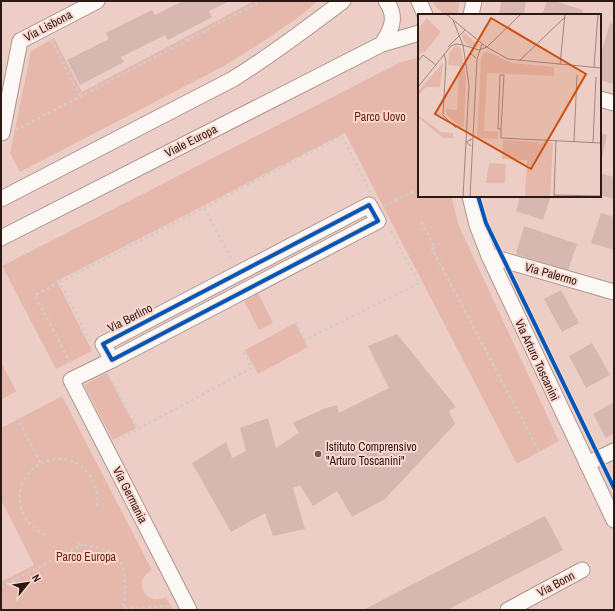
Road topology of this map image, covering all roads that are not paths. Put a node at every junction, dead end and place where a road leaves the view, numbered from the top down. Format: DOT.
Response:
graph roads {
  1 [pos="96,1"];
  2 [pos="343,1"];
  3 [pos="386,1"];
  4 [pos="419,1"];
  5 [pos="474,1"];
  6 [pos="425,14"];
  7 [pos="472,14"];
  8 [pos="418,33"];
  9 [pos="382,44"];
  10 [pos="601,99"];
  11 [pos="614,103"];
  12 [pos="6,133"];
  13 [pos="470,197"];
  14 [pos="1,199"];
  15 [pos="373,212"];
  16 [pos="1,238"];
  17 [pos="489,256"];
  18 [pos="614,292"];
  19 [pos="71,373"];
  20 [pos="614,451"];
  21 [pos="586,464"];
  22 [pos="614,520"];
  23 [pos="582,570"];
  24 [pos="189,610"];
  25 [pos="508,610"];
  1 -- 12 [label="street, Via Lisbona"];
  2 -- 14 [label="street"];
  3 -- 9 [label="street"];
  4 -- 6 [label="street"];
  5 -- 7 [label="street"];
  8 -- 9 [label="street, Viale Europa"];
  9 -- 16 [label="street, Viale Europa"];
  10 -- 11 [label="street"];
  13 -- 17 [label="street, Via Arturo Toscanini"];
  15 -- 19 [label="street, Via Berlino"];
  17 -- 18 [label="street, Via Palermo"];
  17 -- 21 [label="street, Via Arturo Toscanini"];
  19 -- 24 [label="street, Via Germania"];
  20 -- 21 [label="street"];
  21 -- 22 [label="street, Via Arturo Toscanini"];
  23 -- 25 [label="street, Via Bonn"];
}
